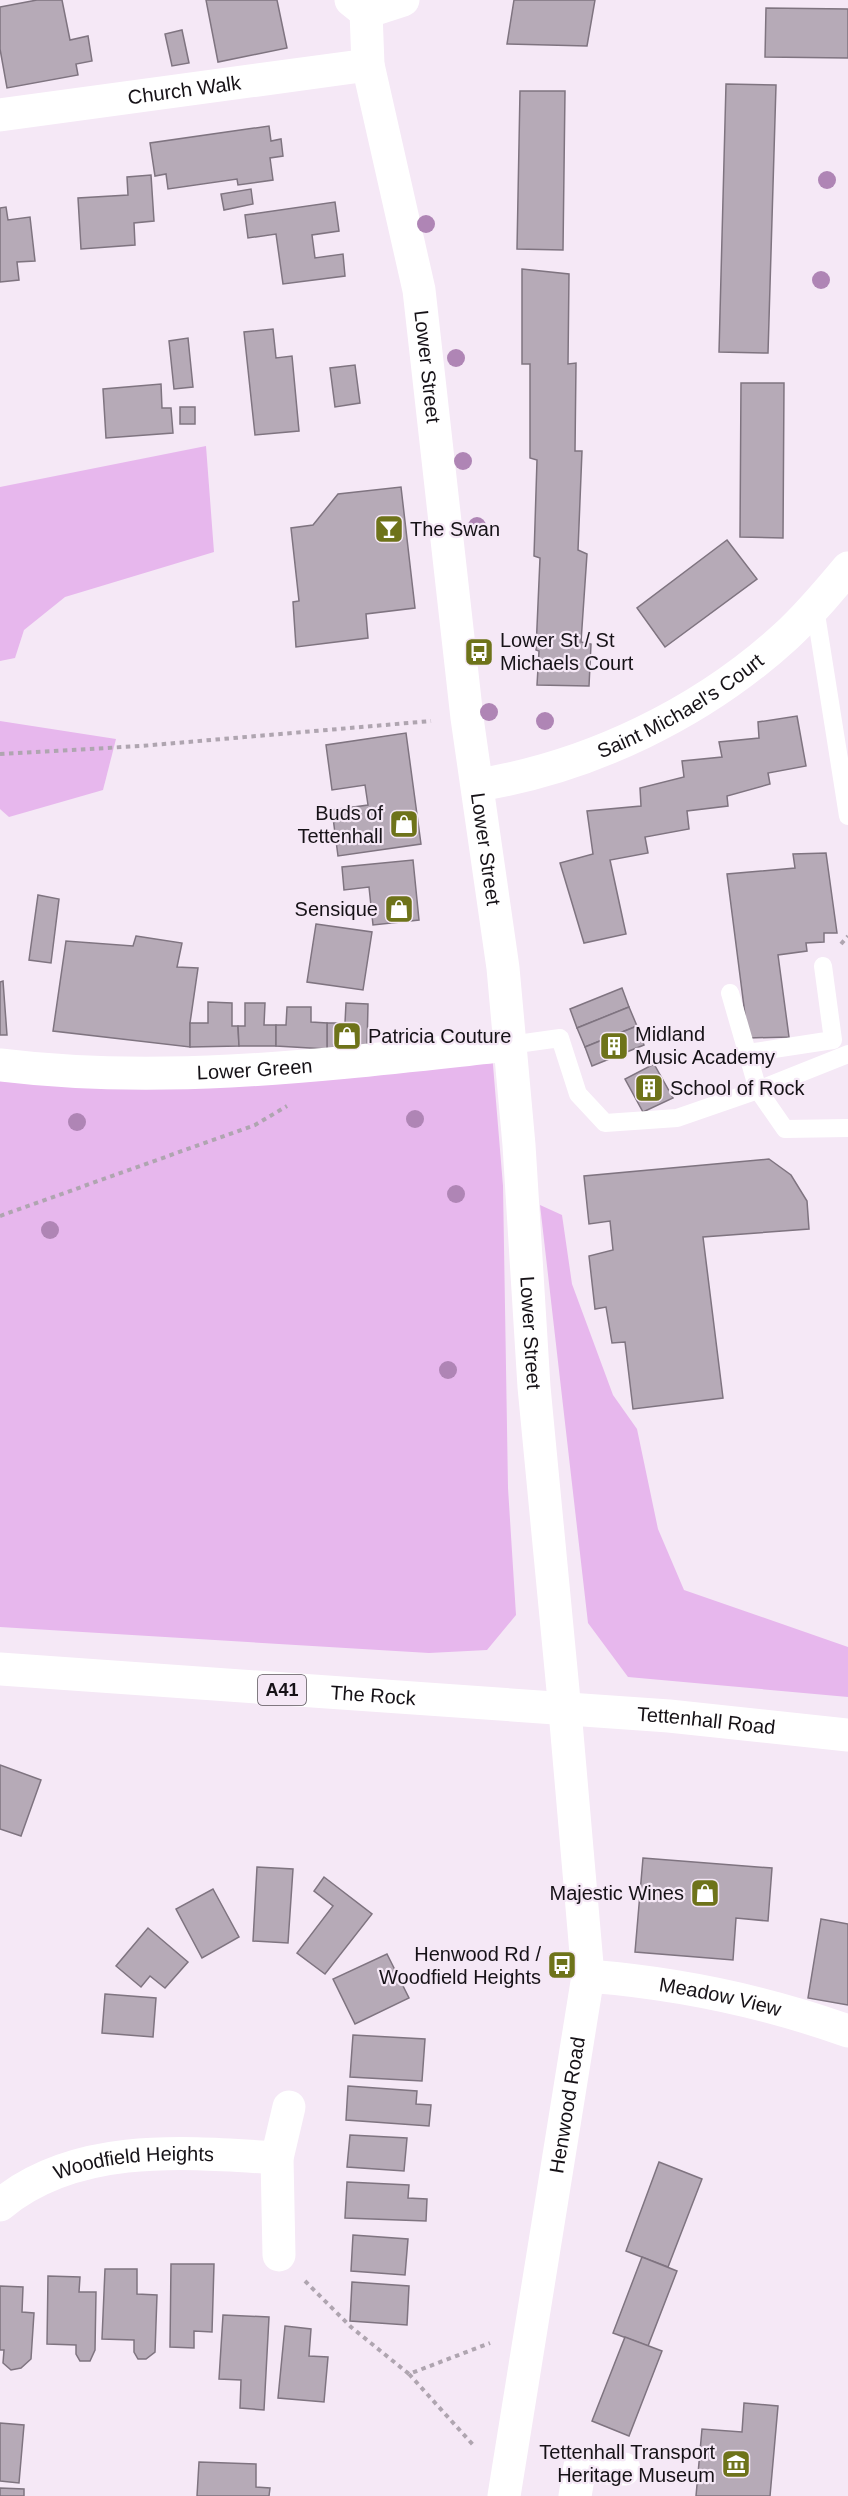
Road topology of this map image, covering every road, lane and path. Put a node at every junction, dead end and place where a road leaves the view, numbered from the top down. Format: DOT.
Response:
graph roads {
  1 [pos="403,0"];
  2 [pos="359,6"];
  3 [pos="368,65"];
  4 [pos="0,115"];
  5 [pos="848,568"];
  6 [pos="815,608"];
  7 [pos="468,718"];
  8 [pos="0,754"];
  9 [pos="478,785"];
  10 [pos="848,816"];
  11 [pos="823,966"];
  12 [pos="730,993"];
  13 [pos="510,1045"];
  14 [pos="748,1053"];
  15 [pos="848,1054"];
  16 [pos="0,1065"];
  17 [pos="758,1090"];
  18 [pos="294,1102"];
  19 [pos="848,1128"];
  20 [pos="0,1216"];
  21 [pos="0,1669"];
  22 [pos="565,1711"];
  23 [pos="848,1735"];
  24 [pos="588,1976"];
  25 [pos="848,2031"];
  26 [pos="289,2108"];
  27 [pos="277,2158"];
  28 [pos="0,2205"];
  29 [pos="279,2255"];
  30 [pos="529,2329"];
  31 [pos="409,2373"];
  32 [pos="624,2469"];
  33 [pos="505,2488"];
  34 [pos="575,2496"];
  1 -- 2 [label="main road"];
  2 -- 3 [label="main road, Lower Street"];
  3 -- 4 [label="main road, Church Walk"];
  3 -- 7 [label="main road, Lower Street"];
  5 -- 6 [label="main road, Saint Michael's Court"];
  6 -- 9 [label="main road, Saint Michael's Court"];
  6 -- 10 [label="lane"];
  7 -- 8 [label="path"];
  7 -- 9 [label="main road, Lower Street"];
  9 -- 13 [label="main road, Lower Street"];
  11 -- 14 [label="lane"];
  12 -- 14 [label="lane"];
  13 -- 16 [label="main road, Lower Green"];
  13 -- 17 [label="lane"];
  13 -- 22 [label="main road, Lower Street"];
  14 -- 17 [label="lane"];
  15 -- 17 [label="lane"];
  17 -- 19 [label="lane"];
  18 -- 20 [label="path"];
  21 -- 22 [label="main road, The Rock / A41"];
  22 -- 23 [label="main road, Tettenhall Road / A41"];
  22 -- 24 [label="main road, Henwood Road"];
  24 -- 25 [label="main road, Meadow View"];
  24 -- 30 [label="main road, Henwood Road"];
  26 -- 27 [label="main road"];
  27 -- 28 [label="main road, Woodfield Heights"];
  27 -- 29 [label="main road"];
  29 -- 31 [label="path"];
  30 -- 31 [label="path"];
  30 -- 33 [label="main road, Henwood Road"];
  31 -- 33 [label="path"];
  32 -- 34 [label="main road"];
}
